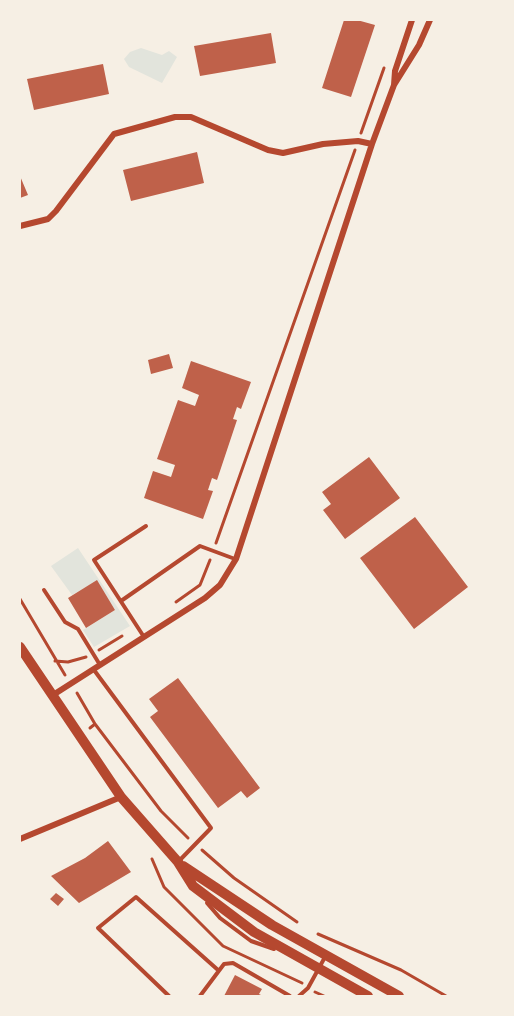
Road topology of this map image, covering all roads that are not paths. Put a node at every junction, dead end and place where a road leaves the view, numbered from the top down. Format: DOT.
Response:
graph roads {
  1 [pos="412,20"];
  2 [pos="430,20"];
  3 [pos="394,85"];
  4 [pos="372,144"];
  5 [pos="20,226"];
  6 [pos="146,526"];
  7 [pos="236,559"];
  8 [pos="44,590"];
  9 [pos="121,601"];
  10 [pos="145,637"];
  11 [pos="20,647"];
  12 [pos="100,666"];
  13 [pos="93,670"];
  14 [pos="53,695"];
  15 [pos="122,797"];
  16 [pos="20,839"];
  17 [pos="178,862"];
  18 [pos="325,957"];
  19 [pos="319,969"];
  20 [pos="218,970"];
  21 [pos="169,996"];
  22 [pos="200,996"];
  23 [pos="290,996"];
  24 [pos="299,996"];
  25 [pos="368,996"];
  26 [pos="399,996"];
  1 -- 3 [label="street"];
  2 -- 3 [label="street"];
  3 -- 4 [label="street"];
  4 -- 5 [label="street"];
  4 -- 7 [label="street"];
  6 -- 9 [label="lane"];
  7 -- 9 [label="lane"];
  7 -- 10 [label="street"];
  8 -- 12 [label="lane"];
  9 -- 10 [label="lane"];
  10 -- 12 [label="street"];
  11 -- 14 [label="street"];
  12 -- 13 [label="street"];
  13 -- 14 [label="street"];
  13 -- 17 [label="lane"];
  14 -- 15 [label="street"];
  15 -- 16 [label="street"];
  15 -- 17 [label="street"];
  17 -- 18 [label="street"];
  17 -- 19 [label="street"];
  18 -- 19 [label="lane"];
  18 -- 26 [label="street"];
  19 -- 24 [label="lane"];
  19 -- 25 [label="street"];
  20 -- 21 [label="lane"];
  20 -- 22 [label="lane"];
  20 -- 23 [label="lane"];
}
